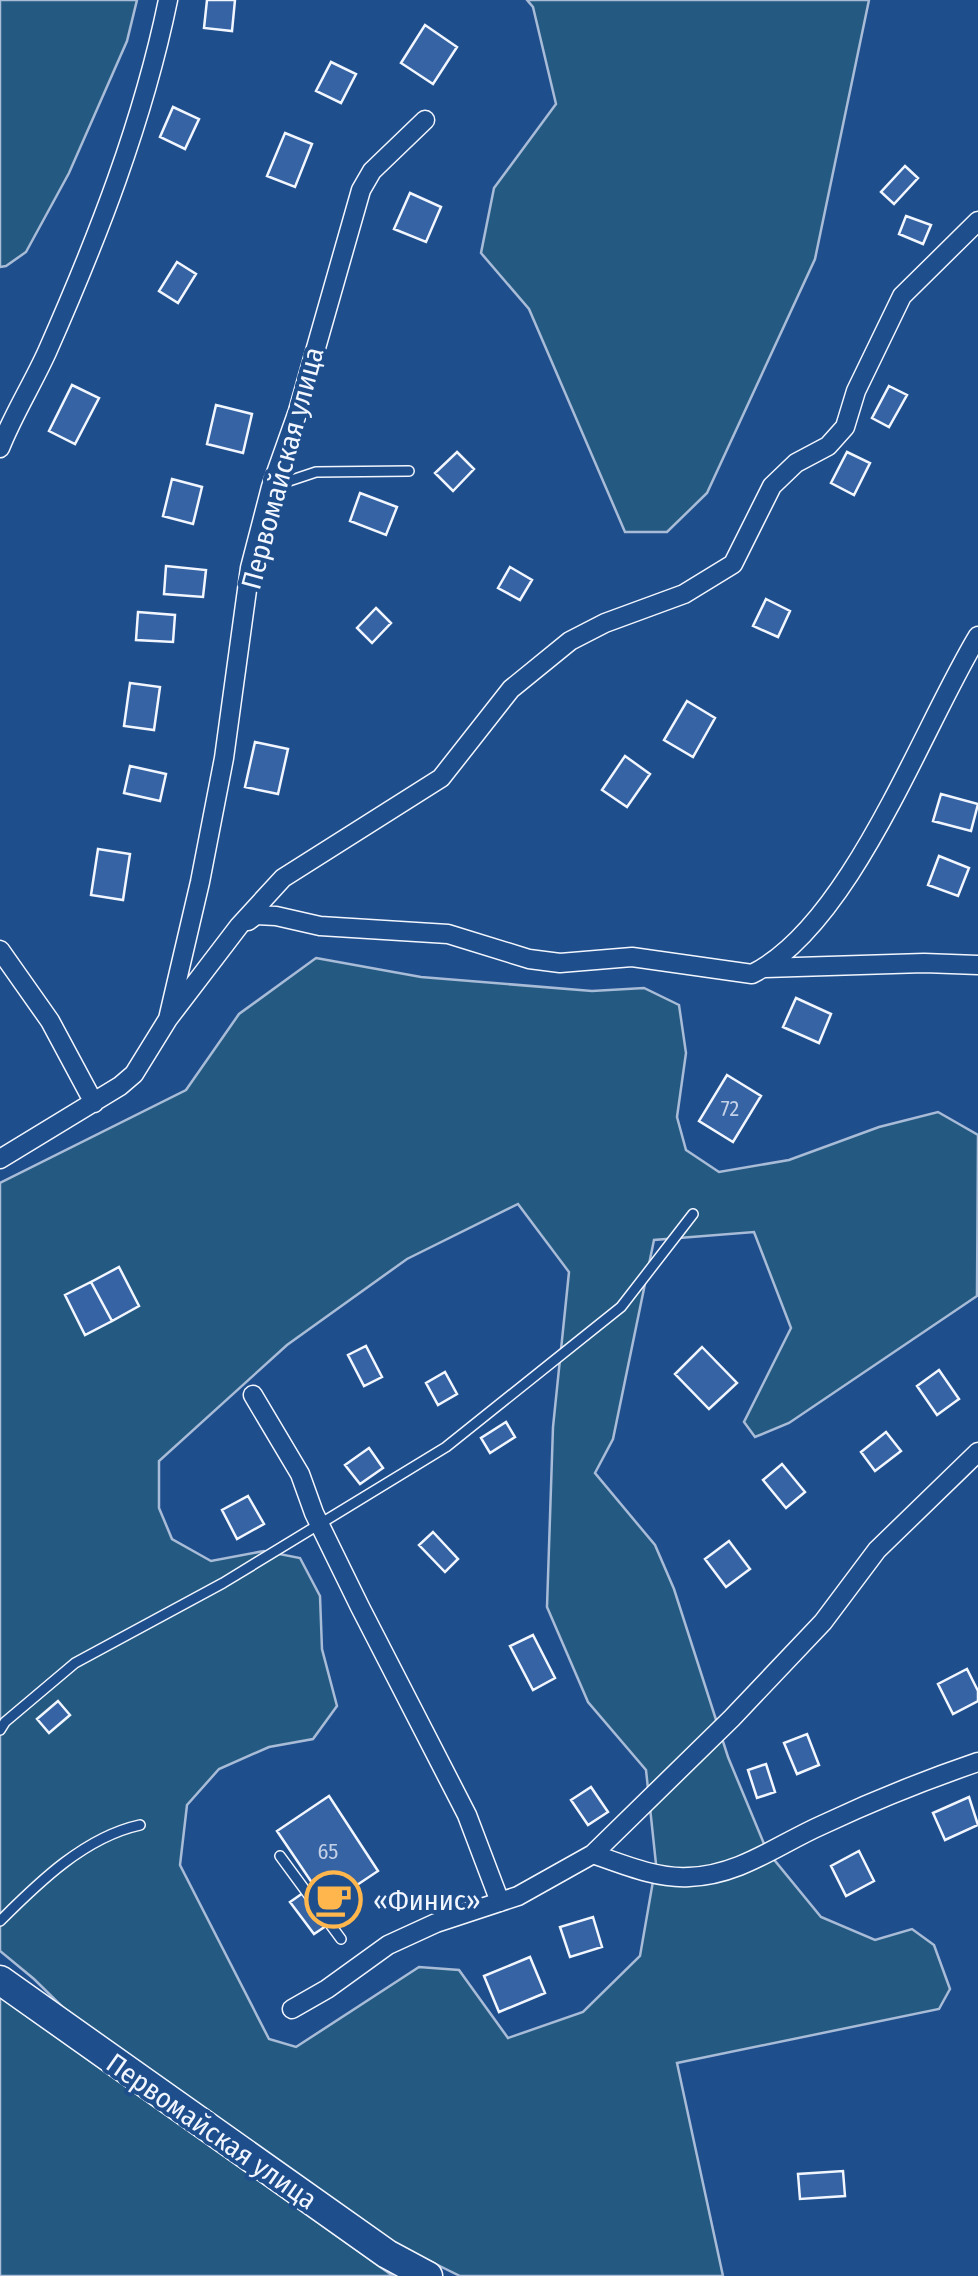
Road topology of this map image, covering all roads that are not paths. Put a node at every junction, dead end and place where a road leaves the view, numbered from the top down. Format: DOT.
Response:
graph roads {
  1 [pos="168,0"];
  2 [pos="425,120"];
  3 [pos="978,222"];
  4 [pos="0,448"];
  5 [pos="409,471"];
  6 [pos="271,486"];
  7 [pos="978,636"];
  8 [pos="239,926"];
  9 [pos="0,950"];
  10 [pos="978,965"];
  11 [pos="764,968"];
  12 [pos="168,1020"];
  13 [pos="94,1103"];
  14 [pos="0,1158"];
  15 [pos="693,1214"];
  16 [pos="252,1395"];
  17 [pos="978,1452"];
  18 [pos="319,1523"];
  19 [pos="0,1730"];
  20 [pos="978,1762"];
  21 [pos="140,1825"];
  22 [pos="593,1854"];
  23 [pos="280,1856"];
  24 [pos="500,1902"];
  25 [pos="0,1922"];
  26 [pos="341,1939"];
  27 [pos="0,1980"];
  28 [pos="292,2009"];
  29 [pos="428,2276"];
  1 -- 4 [label="street"];
  2 -- 6 [label="street, Первомайская улица"];
  3 -- 8 [label="street, Первомайская улица"];
  5 -- 6 [label="lane"];
  6 -- 12 [label="street, Первомайская улица"];
  7 -- 11 [label="street"];
  8 -- 11 [label="street"];
  8 -- 12 [label="street, Первомайская улица"];
  9 -- 13 [label="street"];
  10 -- 11 [label="street"];
  12 -- 13 [label="street, Первомайская улица"];
  13 -- 14 [label="street, Первомайская улица"];
  15 -- 18 [label="lane"];
  16 -- 18 [label="street"];
  17 -- 22 [label="street"];
  18 -- 19 [label="lane"];
  18 -- 24 [label="street"];
  20 -- 22 [label="street"];
  21 -- 25 [label="lane"];
  22 -- 24 [label="street"];
  23 -- 26 [label="lane"];
  24 -- 28 [label="street"];
  27 -- 29 [label="main road, Первомайская улица"];
}
